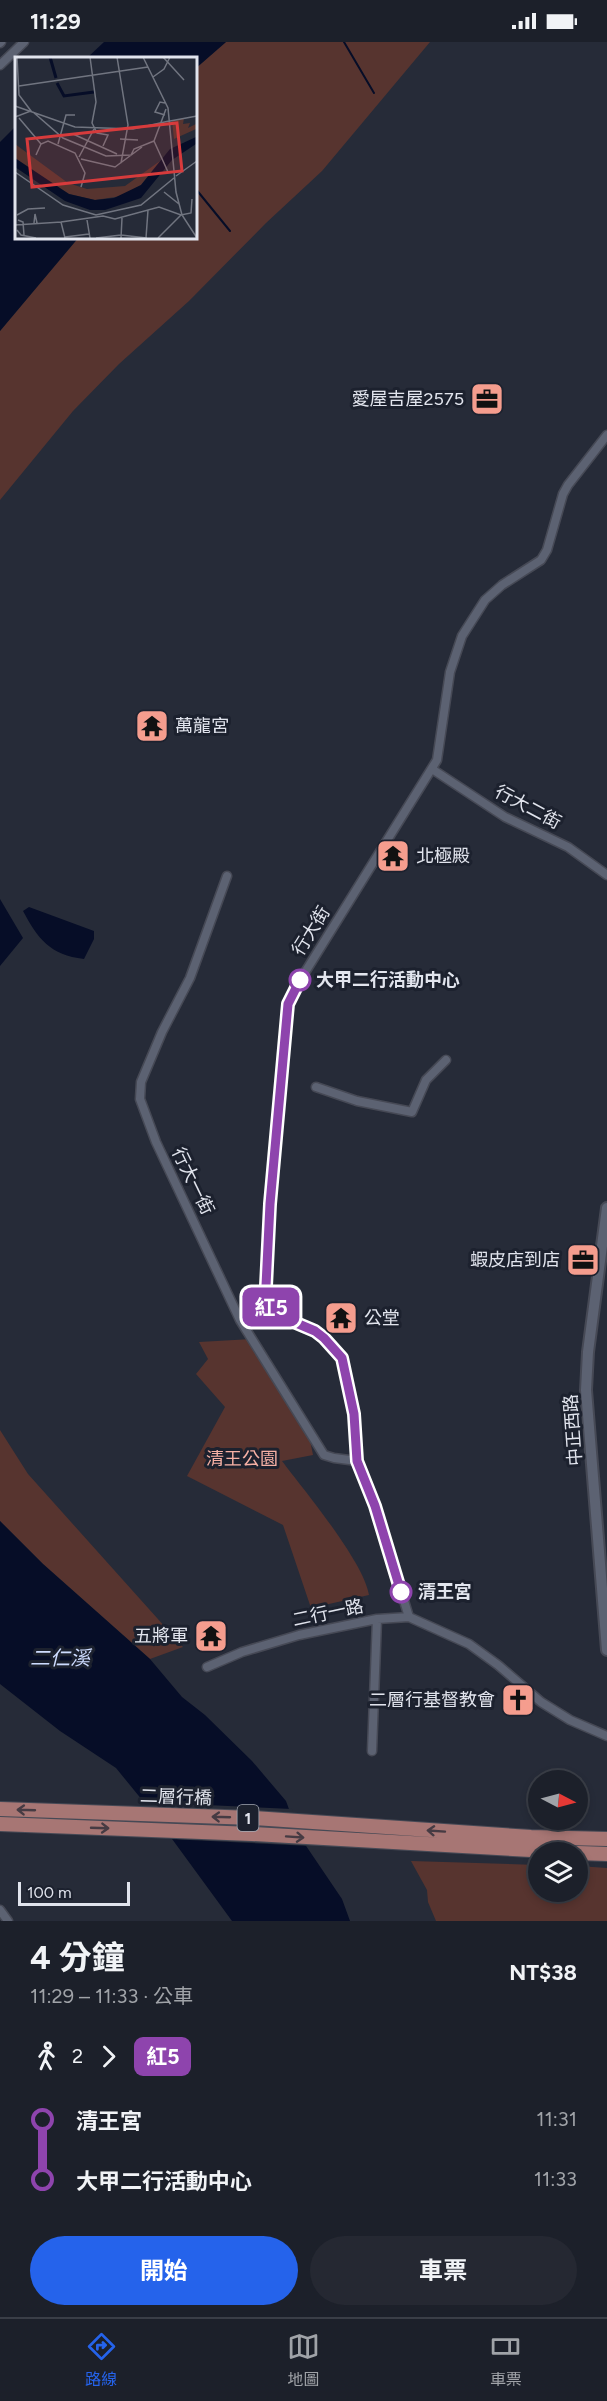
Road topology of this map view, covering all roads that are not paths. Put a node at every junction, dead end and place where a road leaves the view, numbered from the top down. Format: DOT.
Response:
graph roads {
  1 [pos="24,42"];
  2 [pos="0,65"];
  3 [pos="607,435"];
  4 [pos="432,769"];
  5 [pos="607,874"];
  6 [pos="227,876"];
  7 [pos="446,1060"];
  8 [pos="316,1087"];
  9 [pos="607,1208"];
  10 [pos="357,1461"];
  11 [pos="409,1617"];
  12 [pos="377,1619"];
  13 [pos="607,1650"];
  14 [pos="207,1667"];
  15 [pos="607,1736"];
  16 [pos="372,1751"];
  17 [pos="0,1809"];
  18 [pos="0,1824"];
  19 [pos="607,1839"];
  20 [pos="528,1850"];
  21 [pos="588,1853"];
  22 [pos="607,1854"];
  23 [pos="0,1910"];
  24 [pos="8,1921"];
  1 -- 2 [label="street"];
  3 -- 4 [label="street, 行大街"];
  4 -- 5 [label="street, 行大二街"];
  4 -- 10 [label="street, 行大街"];
  6 -- 10 [label="street, 行大一街"];
  7 -- 8 [label="street"];
  9 -- 13 [label="street, 中正西路"];
  10 -- 11 [label="street, 行大街"];
  11 -- 12 [label="street, 二行一路"];
  11 -- 15 [label="street, 二行一路"];
  12 -- 14 [label="street, 二行一路"];
  12 -- 16 [label="street"];
  19 -- 17 [label="main road, 二層行橋 / 1, one-way"];
  18 -- 20 [label="main road, 二層行橋 / 1, one-way"];
  21 -- 22 [label="main road"];
  23 -- 24 [label="street"];
}
